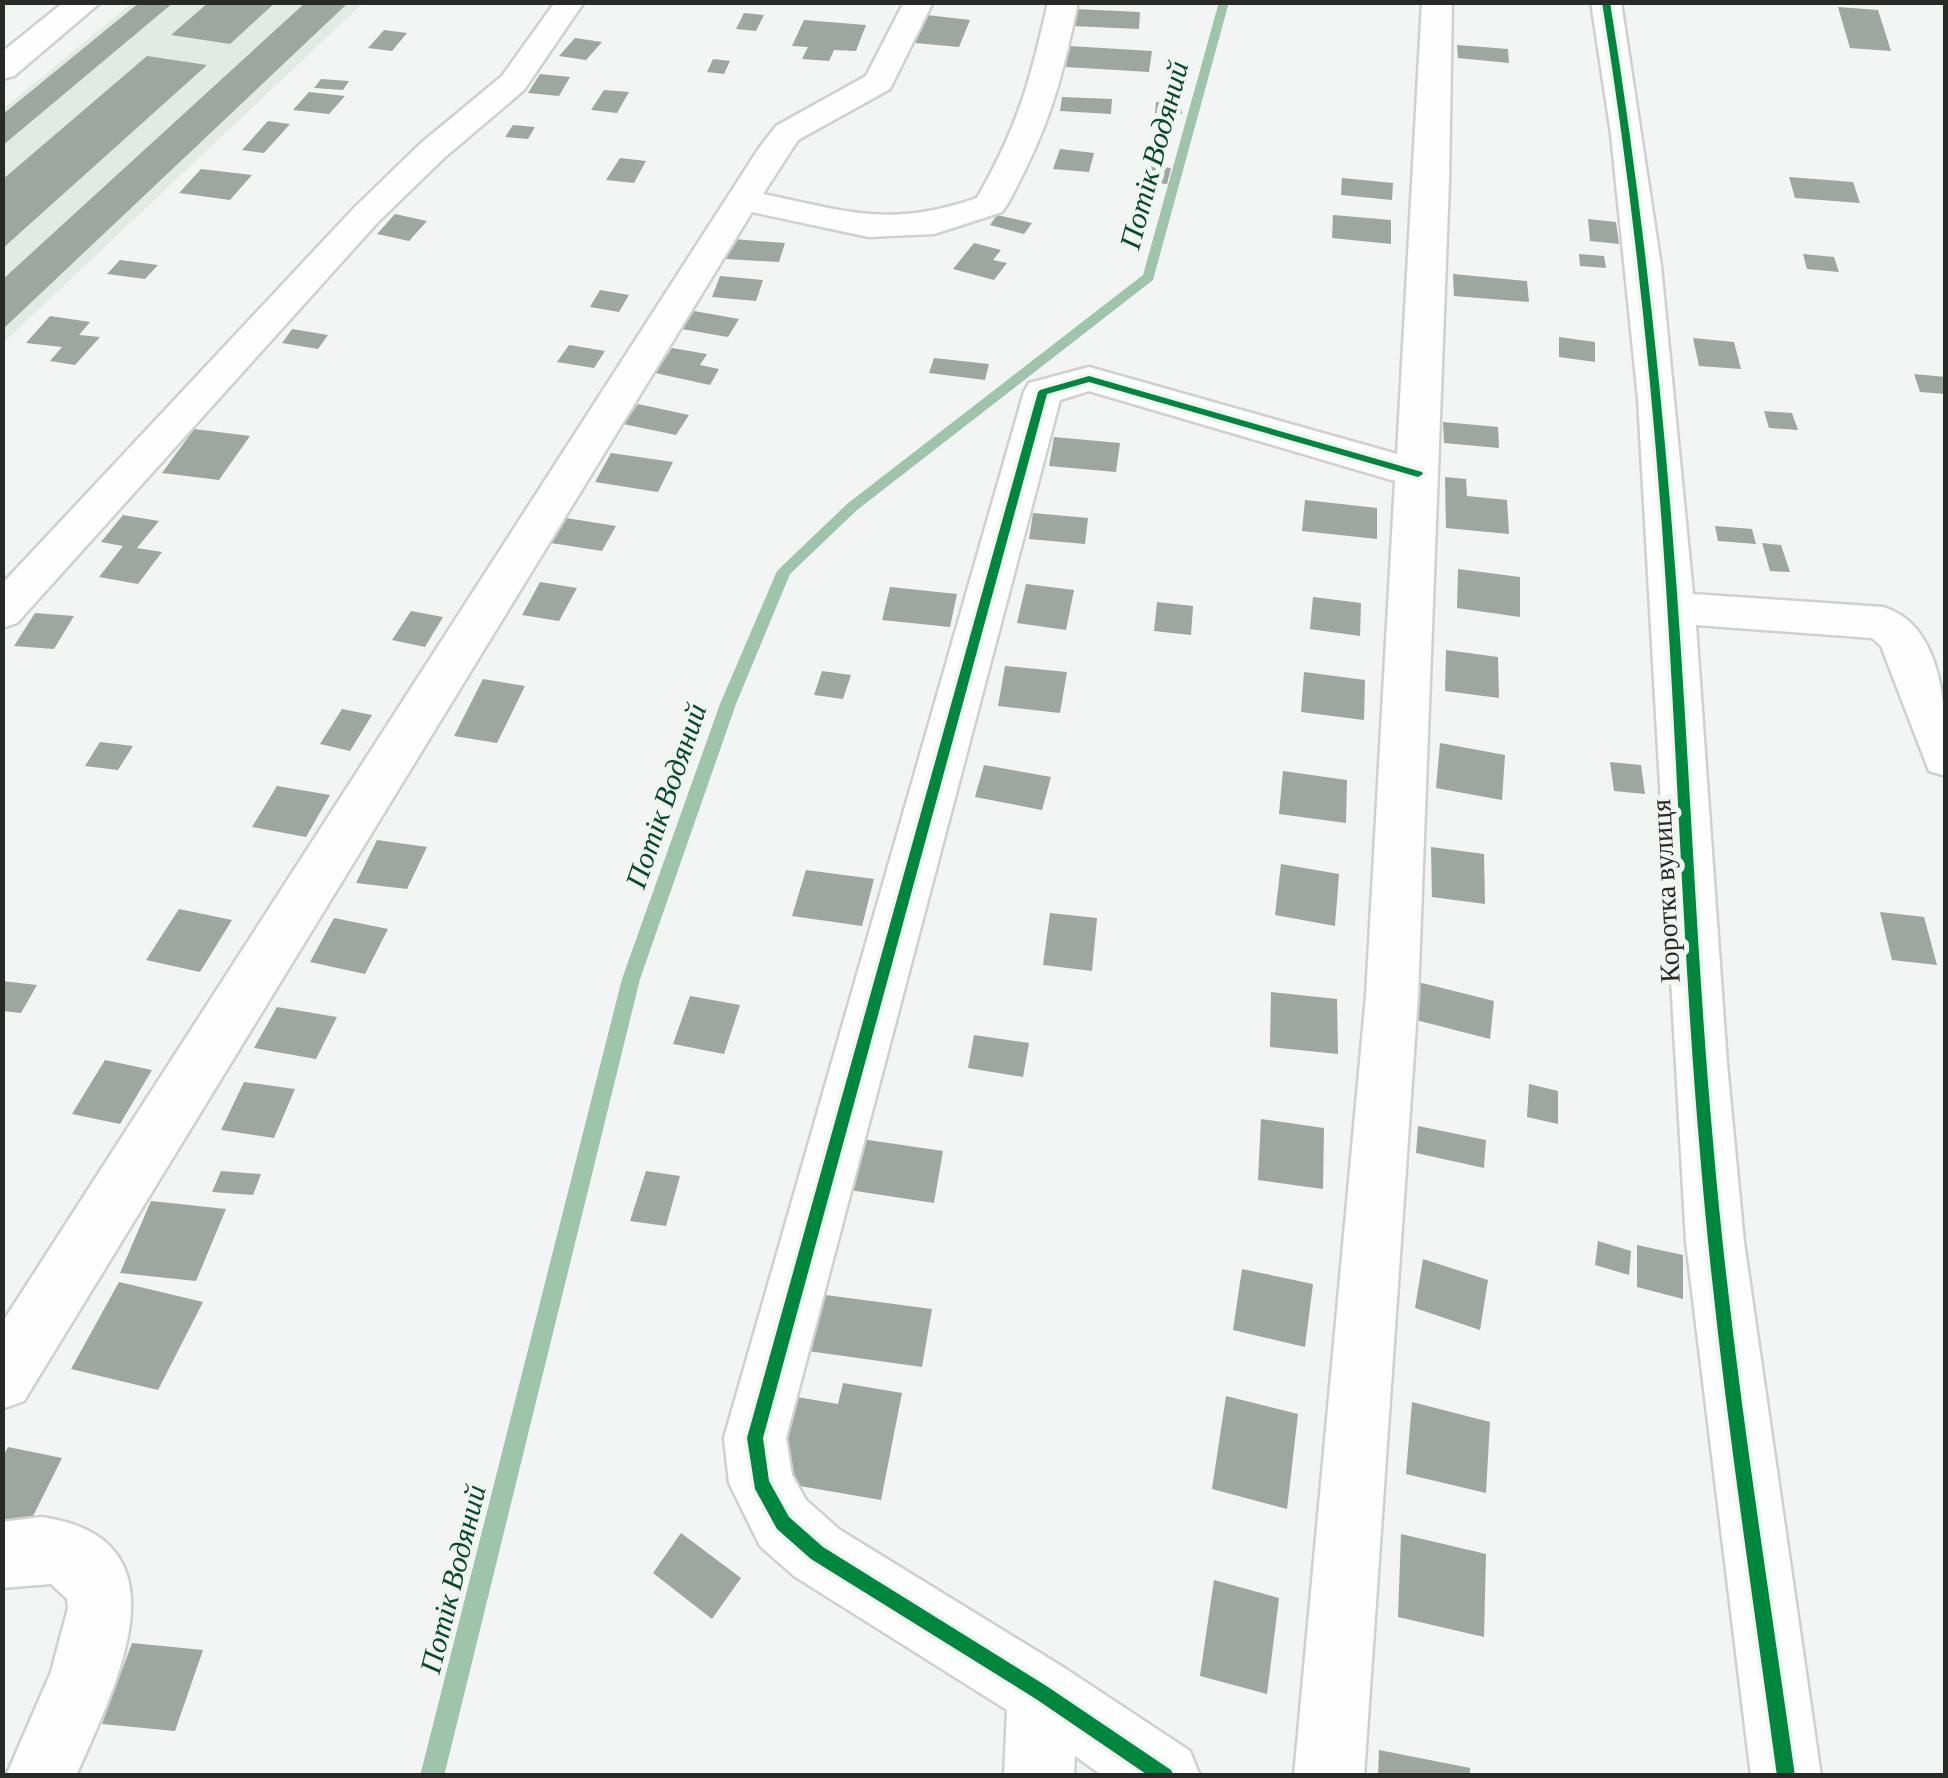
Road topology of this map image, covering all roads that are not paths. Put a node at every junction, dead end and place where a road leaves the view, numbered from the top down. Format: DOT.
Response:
graph roads {
  1 [pos="85,2"];
  2 [pos="570,2"];
  3 [pos="919,2"];
  4 [pos="1064,2"];
  5 [pos="1437,2"];
  6 [pos="1606,2"];
  7 [pos="2,68"];
  8 [pos="741,199"];
  9 [pos="1418,474"];
  10 [pos="1675,608"];
  11 [pos="2,612"];
  12 [pos="1946,758"];
  13 [pos="2,1378"];
  14 [pos="2,1556"];
  15 [pos="1042,1693"];
  16 [pos="41,1776"];
  17 [pos="1040,1776"];
  18 [pos="1165,1776"];
  19 [pos="1329,1776"];
  20 [pos="1786,1776"];
  1 -- 7 [label="street"];
  2 -- 11 [label="street"];
  3 -- 8 [label="street"];
  4 -- 8 [label="street"];
  5 -- 9 [label="street"];
  6 -- 10 [label="street, Коротка вулиця"];
  8 -- 13 [label="street"];
  9 -- 15 [label="street"];
  9 -- 19 [label="street"];
  10 -- 12 [label="street"];
  10 -- 20 [label="street, Коротка вулиця"];
  14 -- 16 [label="street"];
  15 -- 17 [label="street"];
  15 -- 18 [label="street"];
}
